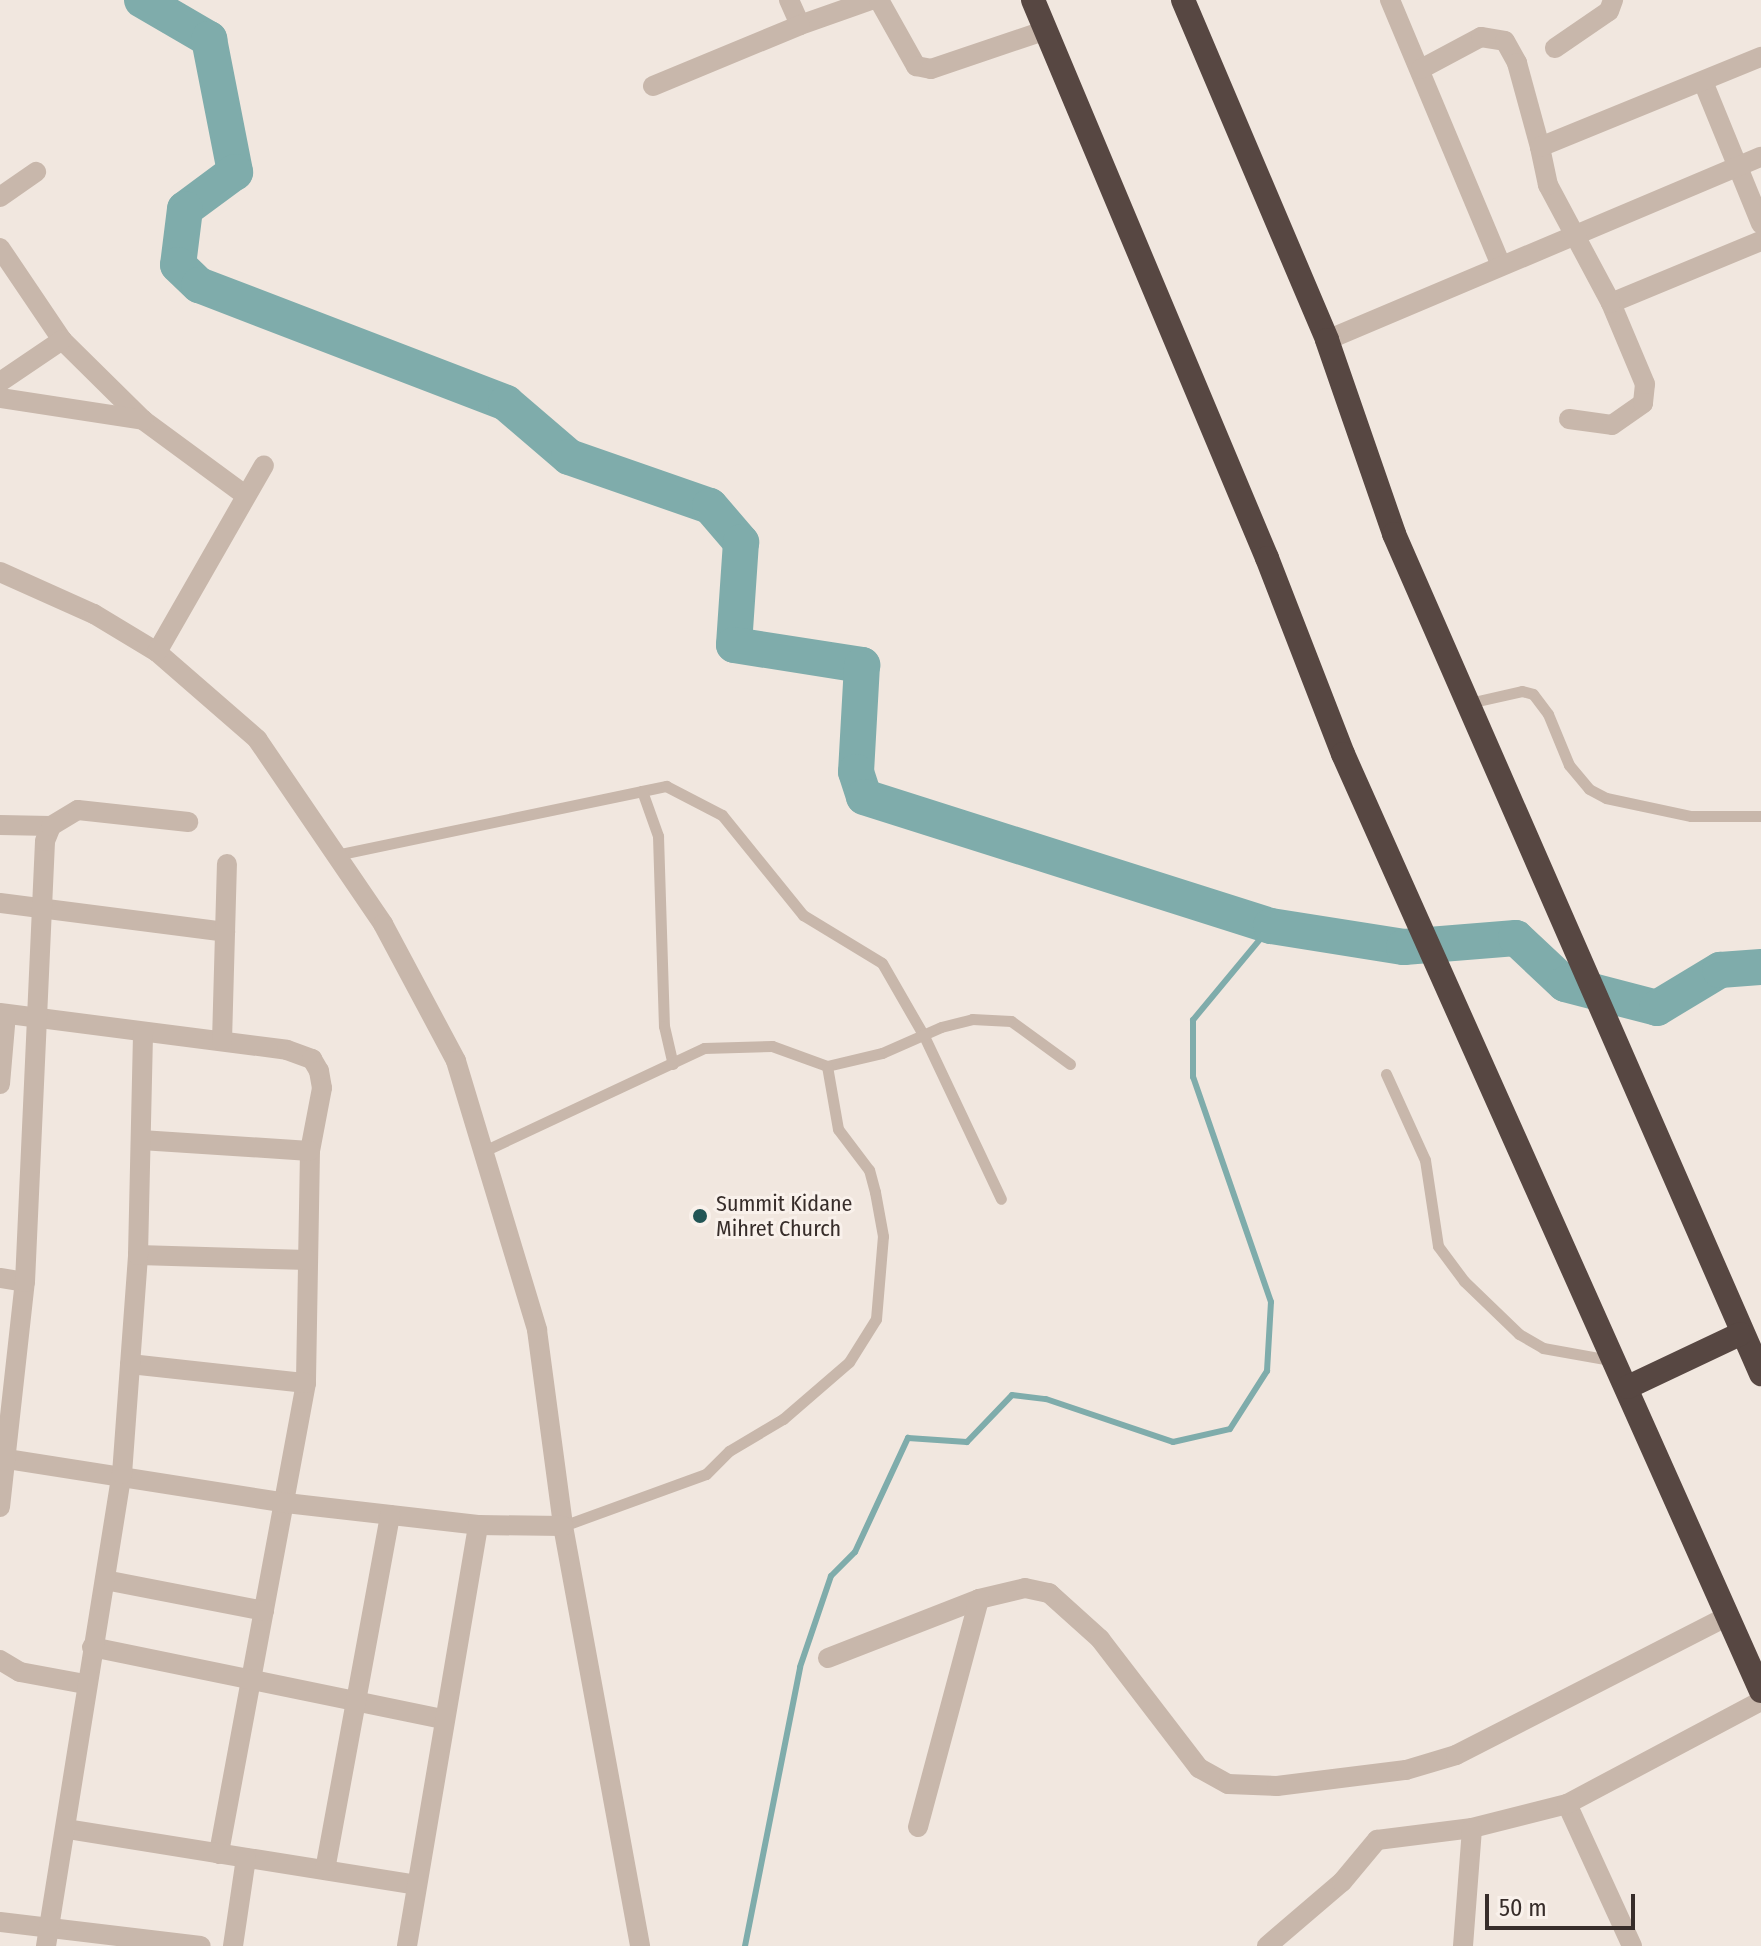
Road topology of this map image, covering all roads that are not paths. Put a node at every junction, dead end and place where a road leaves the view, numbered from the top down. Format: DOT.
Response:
graph roads {
  1 [pos="789,0"];
  2 [pos="871,0"];
  3 [pos="879,0"];
  4 [pos="1033,0"];
  5 [pos="1183,0"];
  6 [pos="1390,0"];
  7 [pos="1613,0"];
  8 [pos="800,25"];
  9 [pos="1046,30"];
  10 [pos="1555,48"];
  11 [pos="1761,57"];
  12 [pos="1421,69"];
  13 [pos="1704,84"];
  14 [pos="653,86"];
  15 [pos="1540,147"];
  16 [pos="1761,157"];
  17 [pos="1736,167"];
  18 [pos="36,172"];
  19 [pos="0,197"];
  20 [pos="1761,224"];
  21 [pos="1577,236"];
  22 [pos="1761,241"];
  23 [pos="0,248"];
  24 [pos="1501,265"];
  25 [pos="1611,303"];
  26 [pos="62,340"];
  27 [pos="1327,340"];
  28 [pos="0,382"];
  29 [pos="0,398"];
  30 [pos="1569,419"];
  31 [pos="143,420"];
  32 [pos="264,465"];
  33 [pos="245,495"];
  34 [pos="0,572"];
  35 [pos="157,652"];
  36 [pos="1469,703"];
  37 [pos="642,791"];
  38 [pos="1761,816"];
  39 [pos="188,822"];
  40 [pos="0,825"];
  41 [pos="51,826"];
  42 [pos="336,855"];
  43 [pos="227,864"];
  44 [pos="0,903"];
  45 [pos="43,909"];
  46 [pos="225,932"];
  47 [pos="3,1014"];
  48 [pos="36,1020"];
  49 [pos="143,1032"];
  50 [pos="924,1036"];
  51 [pos="222,1041"];
  52 [pos="673,1064"];
  53 [pos="1070,1064"];
  54 [pos="827,1066"];
  55 [pos="1386,1074"];
  56 [pos="0,1084"];
  57 [pos="141,1140"];
  58 [pos="310,1151"];
  59 [pos="484,1151"];
  60 [pos="1001,1199"];
  61 [pos="138,1255"];
  62 [pos="308,1260"];
  63 [pos="0,1278"];
  64 [pos="25,1282"];
  65 [pos="1740,1334"];
  66 [pos="1615,1361"];
  67 [pos="130,1364"];
  68 [pos="1761,1374"];
  69 [pos="306,1383"];
  70 [pos="1628,1387"];
  71 [pos="4,1458"];
  72 [pos="122,1474"];
  73 [pos="286,1503"];
  74 [pos="0,1507"];
  75 [pos="390,1515"];
  76 [pos="478,1525"];
  77 [pos="563,1526"];
  78 [pos="105,1580"];
  79 [pos="979,1599"];
  80 [pos="264,1611"];
  81 [pos="1728,1616"];
  82 [pos="92,1647"];
  83 [pos="828,1658"];
  84 [pos="0,1660"];
  85 [pos="250,1681"];
  86 [pos="85,1684"];
  87 [pos="1761,1691"];
  88 [pos="353,1698"];
  89 [pos="1761,1701"];
  90 [pos="444,1719"];
  91 [pos="1567,1804"];
  92 [pos="918,1827"];
  93 [pos="1472,1828"];
  94 [pos="67,1829"];
  95 [pos="219,1854"];
  96 [pos="246,1858"];
  97 [pos="325,1870"];
  98 [pos="417,1885"];
  99 [pos="0,1922"];
  100 [pos="46,1937"];
  101 [pos="201,1946"];
  102 [pos="233,1946"];
  103 [pos="407,1946"];
  104 [pos="640,1946"];
  105 [pos="1267,1946"];
  106 [pos="1463,1946"];
  107 [pos="1632,1946"];
  1 -- 8 [label="street"];
  2 -- 8 [label="street"];
  3 -- 9 [label="street"];
  4 -- 9 [label="highway"];
  5 -- 27 [label="highway"];
  6 -- 12 [label="street"];
  7 -- 10 [label="street"];
  8 -- 14 [label="street"];
  9 -- 66 [label="highway"];
  11 -- 13 [label="street"];
  12 -- 15 [label="street"];
  12 -- 24 [label="street"];
  13 -- 15 [label="street"];
  13 -- 17 [label="street"];
  15 -- 21 [label="street"];
  16 -- 17 [label="street"];
  17 -- 20 [label="street"];
  17 -- 21 [label="street"];
  18 -- 19 [label="street"];
  21 -- 24 [label="street"];
  21 -- 25 [label="street"];
  22 -- 25 [label="street"];
  23 -- 26 [label="street"];
  24 -- 27 [label="street"];
  25 -- 30 [label="street"];
  26 -- 28 [label="street"];
  26 -- 31 [label="street"];
  27 -- 36 [label="highway"];
  29 -- 31 [label="street"];
  31 -- 33 [label="street"];
  32 -- 33 [label="street"];
  33 -- 35 [label="street"];
  34 -- 35 [label="street"];
  35 -- 42 [label="street"];
  36 -- 38 [label="lane"];
  36 -- 65 [label="highway"];
  37 -- 42 [label="lane"];
  37 -- 50 [label="lane"];
  37 -- 52 [label="lane"];
  39 -- 41 [label="street"];
  40 -- 41 [label="street"];
  41 -- 45 [label="street"];
  42 -- 59 [label="street"];
  43 -- 46 [label="street"];
  44 -- 45 [label="street"];
  45 -- 46 [label="street"];
  45 -- 48 [label="street"];
  46 -- 51 [label="street"];
  47 -- 48 [label="street"];
  47 -- 56 [label="street"];
  48 -- 49 [label="street"];
  48 -- 64 [label="street"];
  49 -- 51 [label="street"];
  49 -- 57 [label="street"];
  50 -- 53 [label="lane"];
  50 -- 54 [label="lane"];
  50 -- 60 [label="lane"];
  51 -- 58 [label="street"];
  52 -- 54 [label="lane"];
  52 -- 59 [label="lane"];
  54 -- 77 [label="lane"];
  55 -- 66 [label="lane"];
  57 -- 58 [label="street"];
  57 -- 61 [label="street"];
  58 -- 62 [label="street"];
  59 -- 77 [label="street"];
  61 -- 62 [label="street"];
  61 -- 67 [label="street"];
  62 -- 69 [label="street"];
  63 -- 64 [label="street"];
  64 -- 71 [label="street"];
  65 -- 68 [label="highway"];
  65 -- 70 [label="highway"];
  66 -- 70 [label="highway"];
  67 -- 69 [label="street"];
  67 -- 72 [label="street"];
  69 -- 73 [label="street"];
  70 -- 81 [label="highway"];
  71 -- 72 [label="street"];
  71 -- 74 [label="street"];
  72 -- 73 [label="street"];
  72 -- 78 [label="street"];
  73 -- 75 [label="street"];
  73 -- 80 [label="street"];
  75 -- 76 [label="street"];
  75 -- 88 [label="street"];
  76 -- 77 [label="street"];
  76 -- 90 [label="street"];
  77 -- 104 [label="street"];
  78 -- 80 [label="street"];
  78 -- 82 [label="street"];
  79 -- 81 [label="street"];
  79 -- 83 [label="street"];
  79 -- 92 [label="street"];
  80 -- 85 [label="street"];
  81 -- 87 [label="highway"];
  82 -- 85 [label="street"];
  82 -- 86 [label="street"];
  84 -- 86 [label="street"];
  85 -- 88 [label="street"];
  85 -- 95 [label="street"];
  86 -- 94 [label="street"];
  88 -- 90 [label="street"];
  88 -- 97 [label="street"];
  89 -- 91 [label="street"];
  90 -- 98 [label="street"];
  91 -- 93 [label="street"];
  91 -- 107 [label="street"];
  93 -- 105 [label="street"];
  93 -- 106 [label="street"];
  94 -- 95 [label="street"];
  94 -- 100 [label="street"];
  95 -- 96 [label="street"];
  96 -- 97 [label="street"];
  96 -- 102 [label="street"];
  97 -- 98 [label="street"];
  98 -- 103 [label="street"];
  99 -- 100 [label="street"];
  100 -- 101 [label="street"];
}
